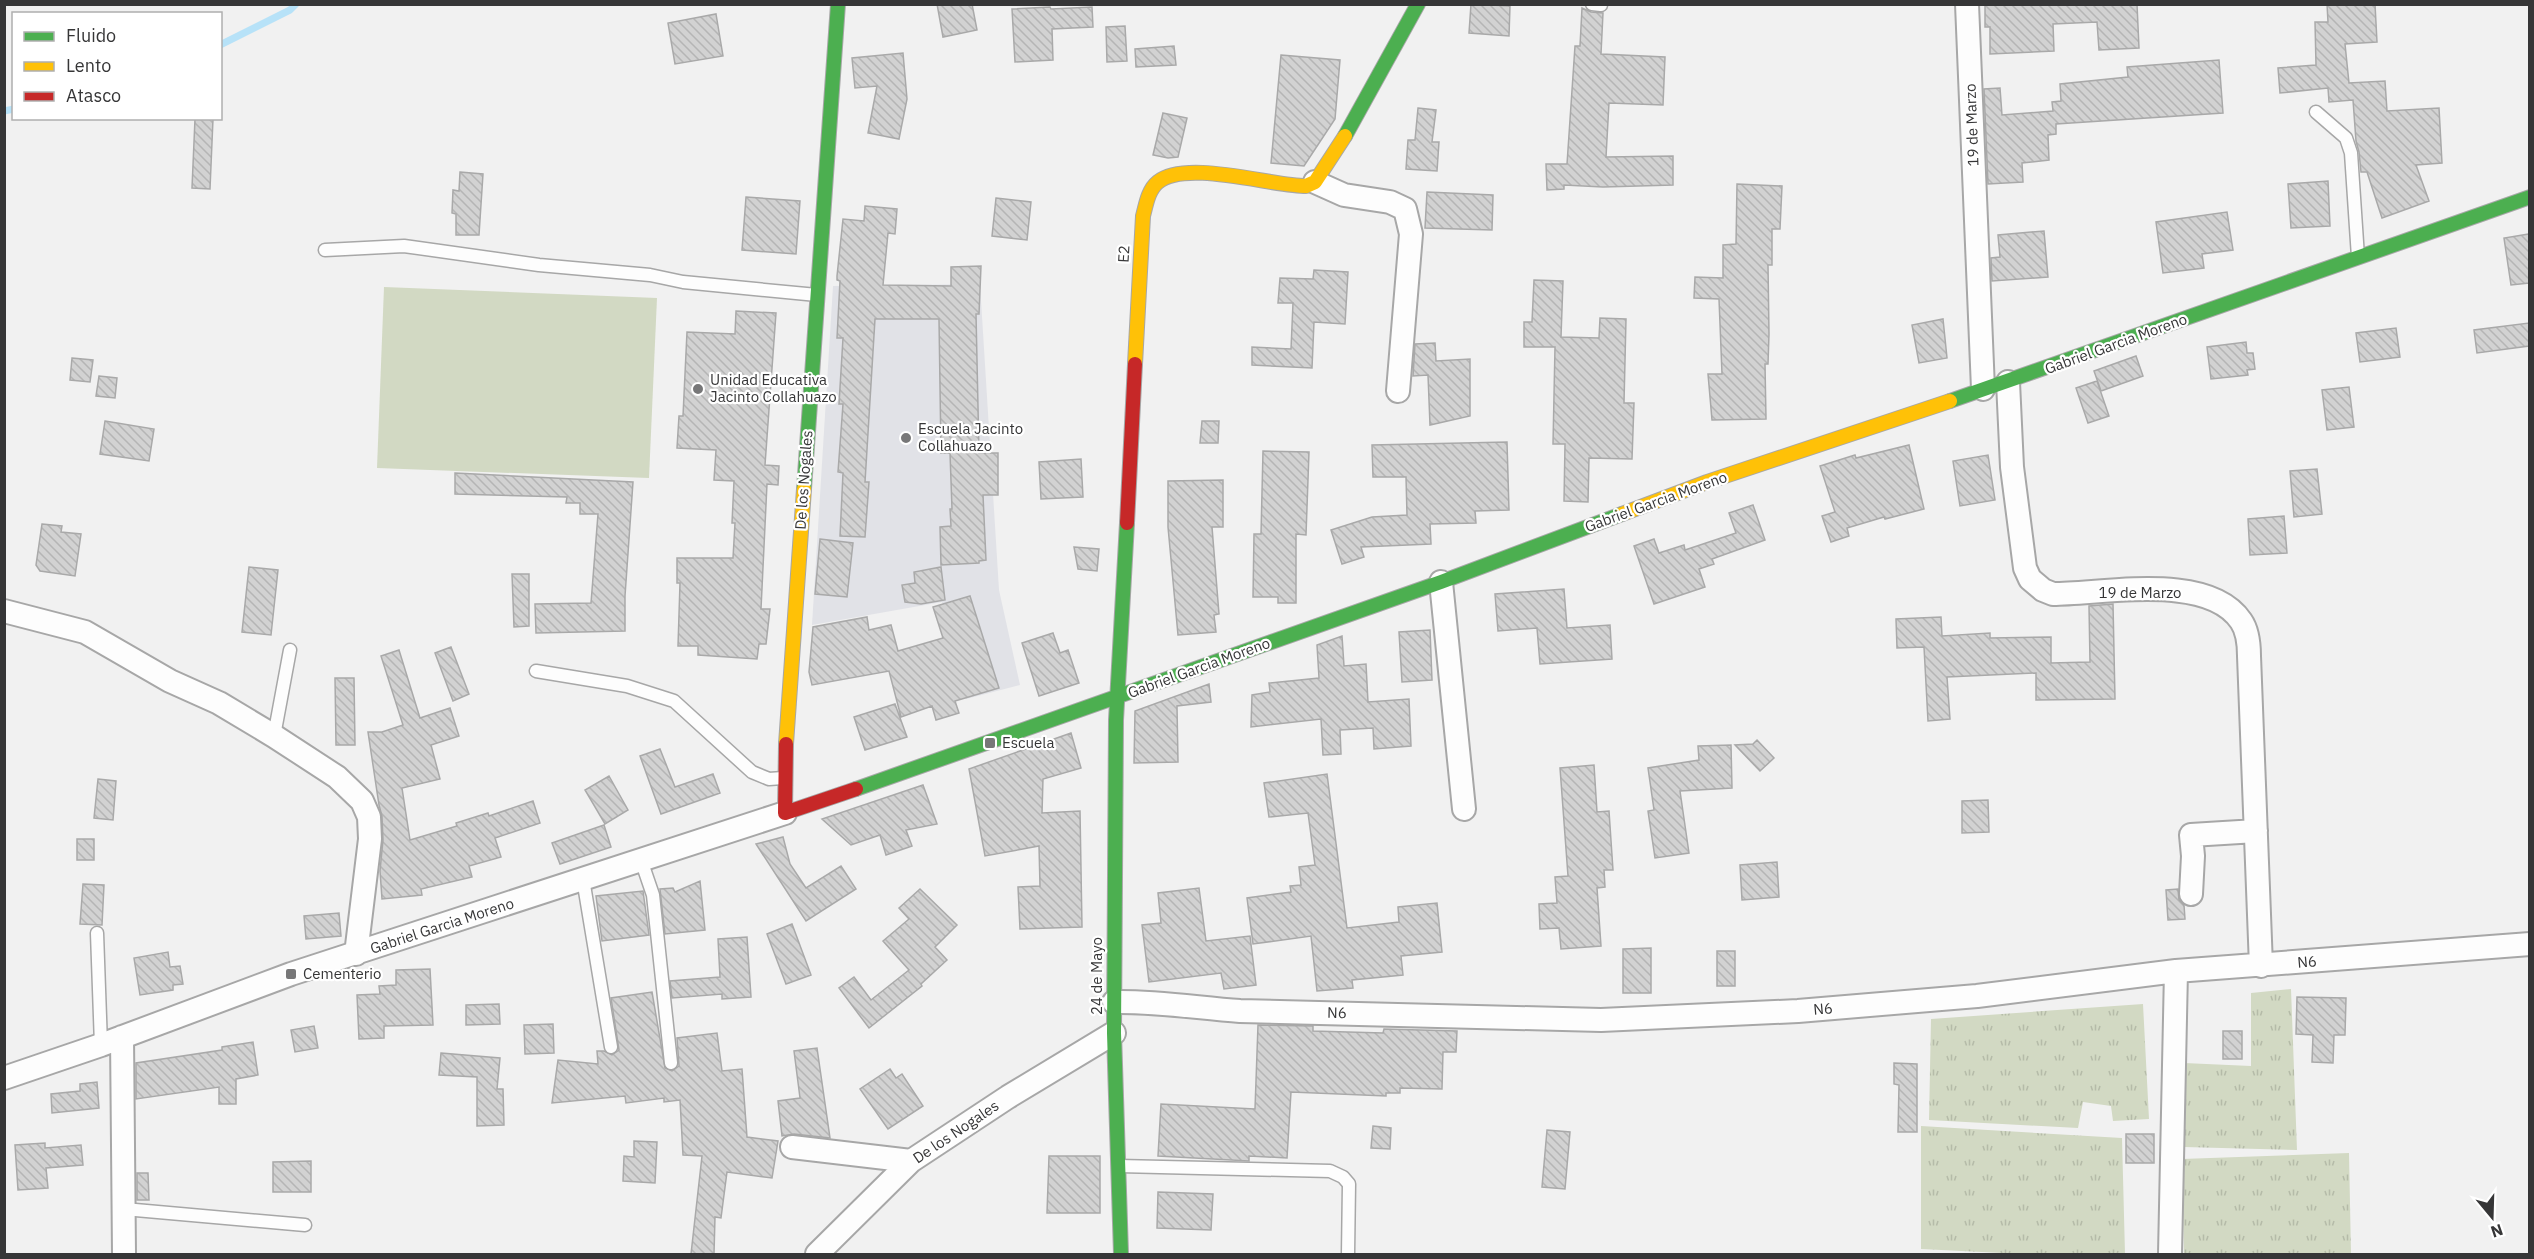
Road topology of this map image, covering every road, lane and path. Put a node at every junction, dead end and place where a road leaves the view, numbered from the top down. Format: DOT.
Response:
graph roads {
  1 [pos="838,4"];
  2 [pos="1418,4"];
  3 [pos="1592,4"];
  4 [pos="1967,4"];
  5 [pos="1601,5"];
  6 [pos="2316,112"];
  7 [pos="1315,182"];
  8 [pos="2529,197"];
  9 [pos="325,250"];
  10 [pos="2358,258"];
  11 [pos="817,295"];
  12 [pos="2008,382"];
  13 [pos="1983,389"];
  14 [pos="1398,390"];
  15 [pos="1441,582"];
  16 [pos="4,611"];
  17 [pos="290,650"];
  18 [pos="536,671"];
  19 [pos="1116,698"];
  20 [pos="274,736"];
  21 [pos="784,778"];
  22 [pos="1464,809"];
  23 [pos="782,813"];
  24 [pos="2256,831"];
  25 [pos="641,860"];
  26 [pos="583,879"];
  27 [pos="2191,894"];
  28 [pos="97,933"];
  29 [pos="2529,944"];
  30 [pos="356,954"];
  31 [pos="2261,966"];
  32 [pos="2176,971"];
  33 [pos="1114,1002"];
  34 [pos="1114,1033"];
  35 [pos="111,1041"];
  36 [pos="611,1047"];
  37 [pos="671,1063"];
  38 [pos="4,1078"];
  39 [pos="792,1147"];
  40 [pos="911,1161"];
  41 [pos="1118,1166"];
  42 [pos="124,1209"];
  43 [pos="305,1224"];
  44 [pos="124,1254"];
  45 [pos="817,1254"];
  46 [pos="1121,1254"];
  47 [pos="1348,1254"];
  48 [pos="2170,1254"];
  1 -- 11 [label="street, De los Nogales"];
  2 -- 7 [label="street"];
  3 -- 5 [label="lane"];
  4 -- 13 [label="street, 19 de Marzo"];
  6 -- 10 [label="lane"];
  7 -- 14 [label="street"];
  7 -- 19 [label="street, E2"];
  8 -- 10 [label="street, Gabriel Garcia Moreno"];
  9 -- 11 [label="lane"];
  10 -- 12 [label="street, Gabriel Garcia Moreno"];
  11 -- 21 [label="street, De los Nogales"];
  12 -- 13 [label="street, Gabriel Garcia Moreno"];
  12 -- 24 [label="street, 19 de Marzo"];
  13 -- 15 [label="street, Gabriel Garcia Moreno"];
  15 -- 19 [label="street, Gabriel Garcia Moreno"];
  15 -- 22 [label="street"];
  16 -- 20 [label="street"];
  17 -- 20 [label="lane"];
  18 -- 21 [label="lane"];
  19 -- 23 [label="street, Gabriel Garcia Moreno"];
  19 -- 33 [label="street, 24 de Mayo"];
  20 -- 30 [label="street"];
  21 -- 23 [label="street, De los Nogales"];
  23 -- 25 [label="street, Gabriel Garcia Moreno"];
  24 -- 27 [label="street"];
  24 -- 31 [label="street, 19 de Marzo"];
  25 -- 26 [label="street, Gabriel Garcia Moreno"];
  25 -- 37 [label="lane"];
  26 -- 30 [label="street, Gabriel Garcia Moreno"];
  26 -- 36 [label="lane"];
  28 -- 35 [label="lane"];
  29 -- 31 [label="street, N6"];
  30 -- 35 [label="street, Gabriel Garcia Moreno"];
  31 -- 32 [label="street, N6"];
  32 -- 33 [label="street, N6"];
  32 -- 48 [label="street"];
  33 -- 34 [label="street, 24 de Mayo"];
  34 -- 40 [label="street, De los Nogales"];
  34 -- 41 [label="street, 24 de Mayo"];
  35 -- 38 [label="street, Gabriel Garcia Moreno"];
  35 -- 42 [label="street"];
  39 -- 40 [label="street"];
  40 -- 45 [label="street, De los Nogales"];
  41 -- 46 [label="street, 24 de Mayo"];
  41 -- 47 [label="lane"];
  42 -- 43 [label="lane"];
  42 -- 44 [label="street"];
}
